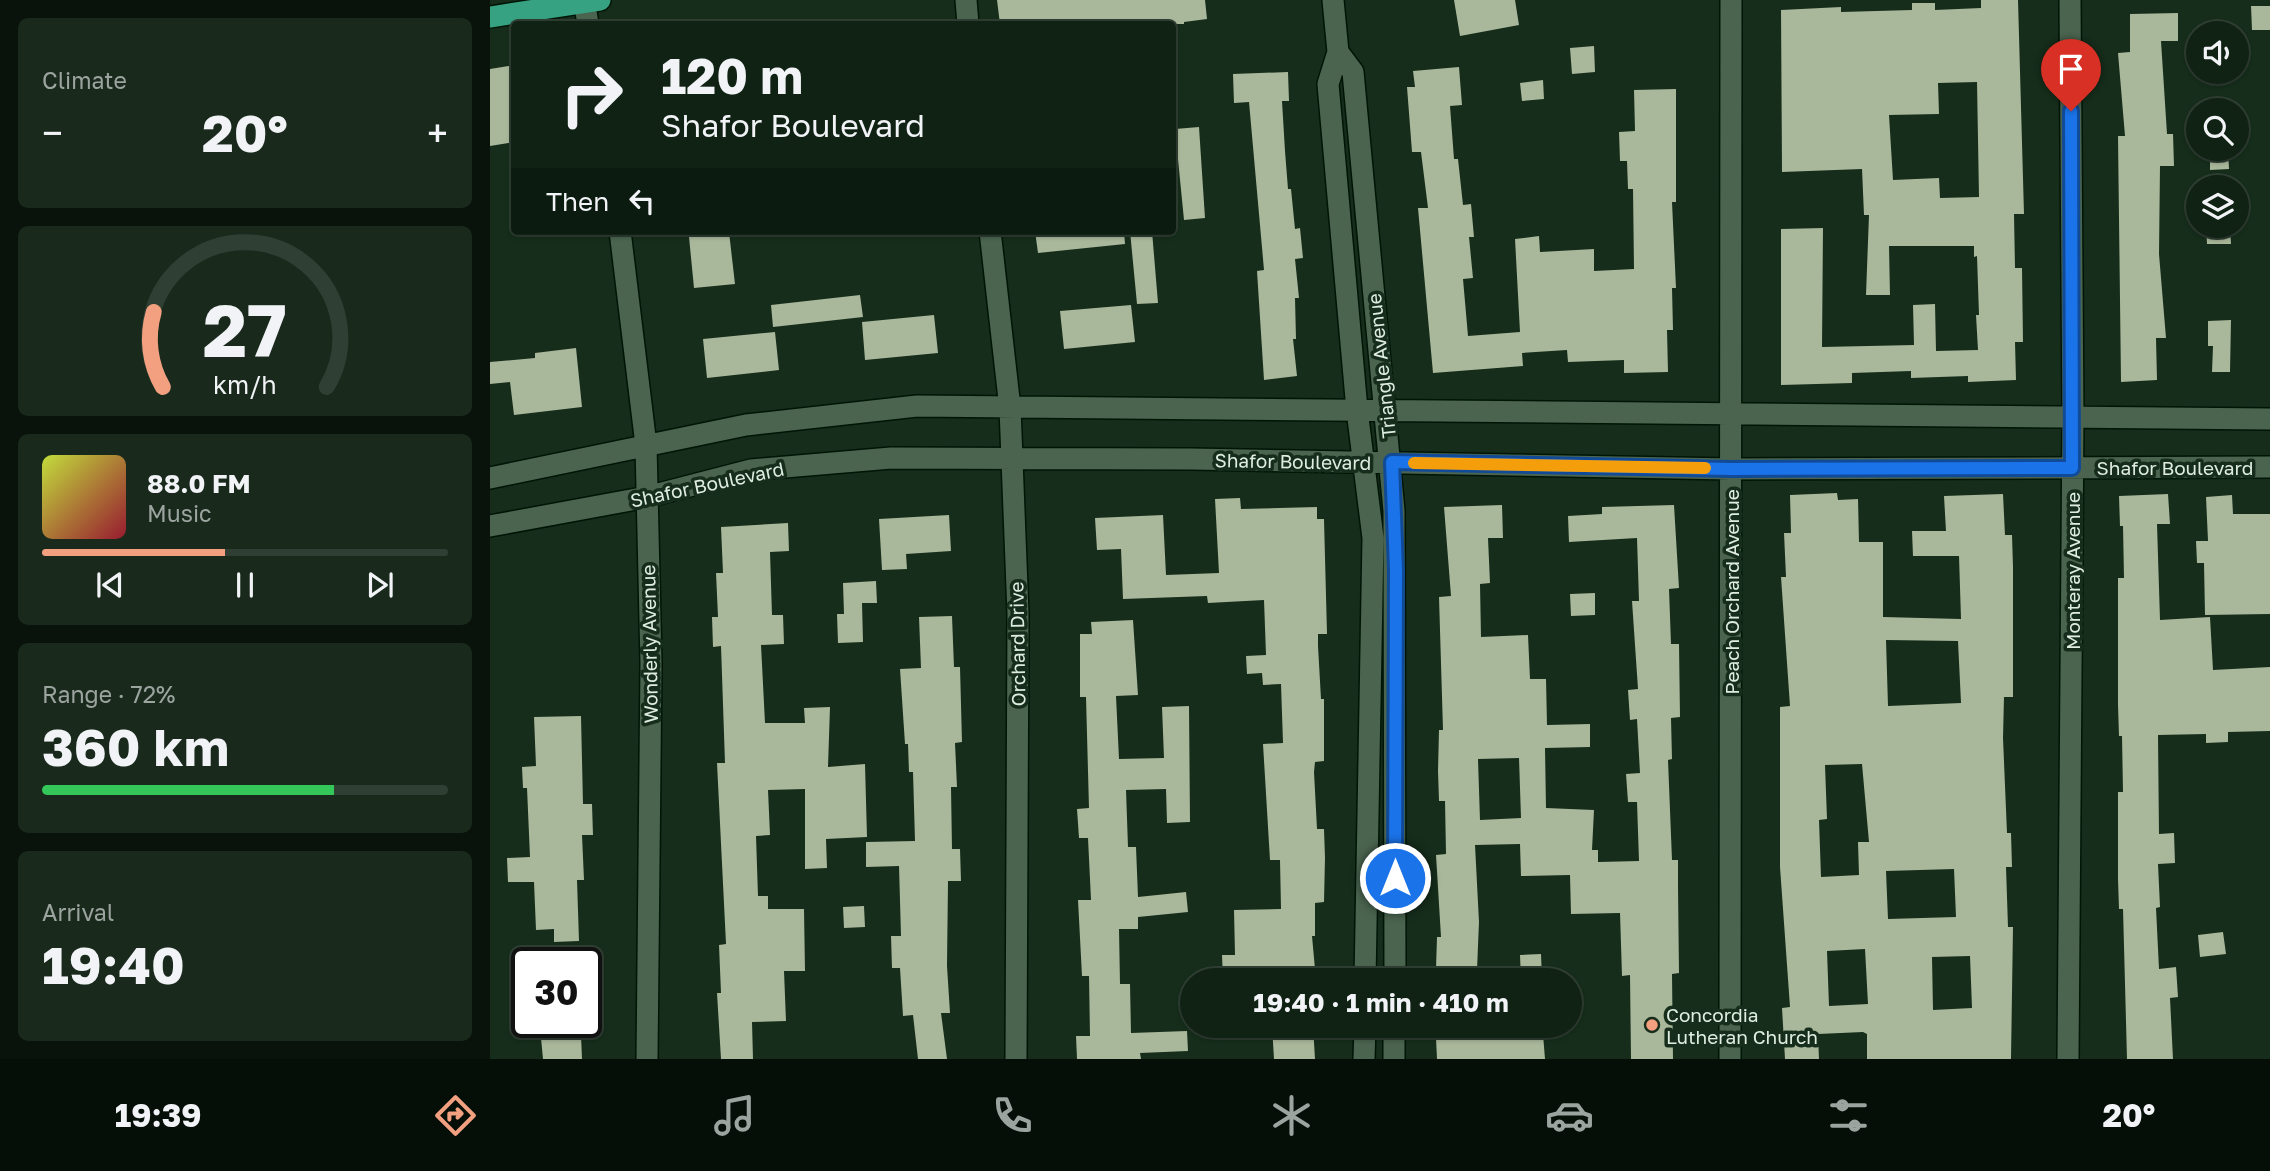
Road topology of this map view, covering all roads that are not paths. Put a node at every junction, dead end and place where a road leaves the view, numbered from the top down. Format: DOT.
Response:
graph roads {
  1 [pos="966,0"];
  2 [pos="1334,0"];
  3 [pos="1731,0"];
  4 [pos="2070,0"];
  5 [pos="590,1"];
  6 [pos="490,17"];
  7 [pos="588,21"];
  8 [pos="968,21"];
  9 [pos="1338,52"];
  10 [pos="620,235"];
  11 [pos="990,235"];
  12 [pos="1010,408"];
  13 [pos="1357,410"];
  14 [pos="1384,410"];
  15 [pos="1731,413"];
  16 [pos="2073,418"];
  17 [pos="2270,419"];
  18 [pos="646,445"];
  19 [pos="1012,457"];
  20 [pos="1364,462"];
  21 [pos="1392,462"];
  22 [pos="2270,467"];
  23 [pos="2072,468"];
  24 [pos="1731,469"];
  25 [pos="490,478"];
  26 [pos="647,498"];
  27 [pos="490,526"];
  28 [pos="1368,801"];
  29 [pos="1395,801"];
  30 [pos="1365,968"];
  31 [pos="1395,968"];
  32 [pos="1364,1038"];
  33 [pos="1394,1038"];
  34 [pos="647,1059"];
  35 [pos="1016,1059"];
  36 [pos="1364,1059"];
  37 [pos="1394,1059"];
  38 [pos="1730,1059"];
  39 [pos="2068,1059"];
  1 -- 8 [label="street"];
  2 -- 9 [label="street, Triangle Avenue"];
  3 -- 15 [label="street, Peach Orchard Avenue"];
  4 -- 16 [label="street, Monteray Avenue"];
  5 -- 6 [label="main road"];
  5 -- 7 [label="street"];
  9 -- 13 [label="street, Triangle Avenue"];
  9 -- 14 [label="street, Triangle Avenue"];
  10 -- 18 [label="street, Wonderly Avenue"];
  11 -- 12 [label="street, Orchard Drive"];
  12 -- 13 [label="street"];
  12 -- 18 [label="street"];
  12 -- 19 [label="street, Orchard Drive"];
  13 -- 14 [label="street"];
  13 -- 20 [label="street, Triangle Avenue"];
  14 -- 15 [label="street"];
  14 -- 21 [label="street, Triangle Avenue"];
  15 -- 16 [label="street"];
  15 -- 24 [label="street, Peach Orchard Avenue"];
  16 -- 17 [label="street"];
  16 -- 23 [label="street, Monteray Avenue"];
  18 -- 25 [label="street"];
  18 -- 26 [label="street, Wonderly Avenue"];
  19 -- 20 [label="street, Shafor Boulevard"];
  19 -- 26 [label="street, Shafor Boulevard"];
  19 -- 35 [label="street, Orchard Drive"];
  20 -- 21 [label="street, Shafor Boulevard"];
  20 -- 28 [label="street, Triangle Avenue"];
  21 -- 24 [label="street, Shafor Boulevard"];
  21 -- 29 [label="street, Triangle Avenue"];
  22 -- 23 [label="street, Shafor Boulevard"];
  23 -- 24 [label="street, Shafor Boulevard"];
  23 -- 39 [label="street, Monteray Avenue"];
  24 -- 38 [label="street, Peach Orchard Avenue"];
  26 -- 27 [label="street, Shafor Boulevard"];
  26 -- 34 [label="street, Wonderly Avenue"];
  28 -- 29 [label="street"];
  28 -- 30 [label="street, Triangle Avenue"];
  29 -- 31 [label="street, Triangle Avenue"];
  32 -- 36 [label="street"];
  33 -- 37 [label="street"];
}
